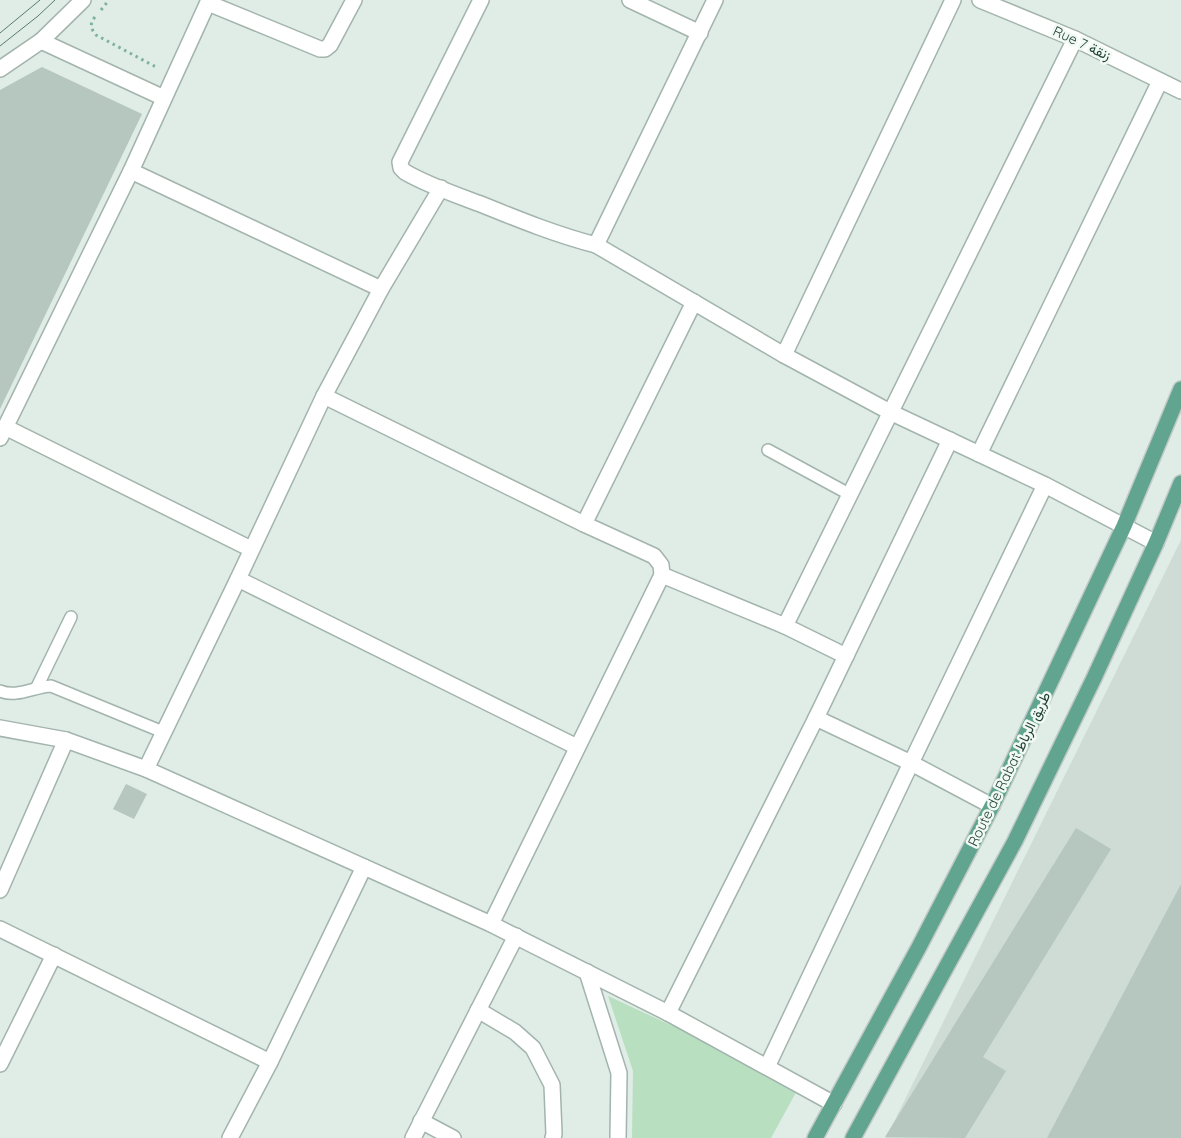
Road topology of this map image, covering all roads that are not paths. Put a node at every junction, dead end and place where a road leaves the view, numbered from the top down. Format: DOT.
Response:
graph roads {
  1 [pos="83,0"];
  2 [pos="354,0"];
  3 [pos="481,0"];
  4 [pos="630,0"];
  5 [pos="715,0"];
  6 [pos="953,0"];
  7 [pos="980,0"];
  8 [pos="208,1"];
  9 [pos="700,33"];
  10 [pos="1075,39"];
  11 [pos="41,41"];
  12 [pos="0,69"];
  13 [pos="1160,80"];
  14 [pos="1181,91"];
  15 [pos="164,98"];
  16 [pos="131,171"];
  17 [pos="441,188"];
  18 [pos="596,245"];
  19 [pos="381,289"];
  20 [pos="694,302"];
  21 [pos="784,355"];
  22 [pos="1181,389"];
  23 [pos="324,396"];
  24 [pos="890,412"];
  25 [pos="2,433"];
  26 [pos="950,440"];
  27 [pos="768,450"];
  28 [pos="979,454"];
  29 [pos="1181,483"];
  30 [pos="1045,485"];
  31 [pos="849,494"];
  32 [pos="584,524"];
  33 [pos="1124,526"];
  34 [pos="1156,543"];
  35 [pos="251,549"];
  36 [pos="662,575"];
  37 [pos="238,579"];
  38 [pos="71,617"];
  39 [pos="785,626"];
  40 [pos="846,656"];
  41 [pos="37,687"];
  42 [pos="0,691"];
  43 [pos="816,718"];
  44 [pos="0,728"];
  45 [pos="164,732"];
  46 [pos="66,740"];
  47 [pos="577,747"];
  48 [pos="911,763"];
  49 [pos="146,769"];
  50 [pos="992,806"];
  51 [pos="364,867"];
  52 [pos="0,890"];
  53 [pos="491,924"];
  54 [pos="0,929"];
  55 [pos="516,936"];
  56 [pos="54,955"];
  57 [pos="587,972"];
  58 [pos="478,1010"];
  59 [pos="668,1013"];
  60 [pos="270,1062"];
  61 [pos="0,1064"];
  62 [pos="767,1067"];
  63 [pos="834,1104"];
  64 [pos="421,1121"];
  65 [pos="230,1138"];
  66 [pos="413,1138"];
  67 [pos="453,1138"];
  68 [pos="553,1138"];
  69 [pos="618,1138"];
  70 [pos="815,1138"];
  71 [pos="853,1138"];
  1 -- 11 [label="street"];
  2 -- 8 [label="street"];
  3 -- 17 [label="street"];
  4 -- 9 [label="street"];
  5 -- 9 [label="street"];
  6 -- 21 [label="street"];
  7 -- 10 [label="street, Rue 7 زنقة"];
  8 -- 15 [label="street"];
  9 -- 18 [label="street"];
  10 -- 13 [label="street, Rue 7 زنقة"];
  10 -- 24 [label="street"];
  11 -- 12 [label="street"];
  11 -- 15 [label="street"];
  13 -- 14 [label="street, Rue 7 زنقة"];
  13 -- 28 [label="street"];
  15 -- 16 [label="street"];
  16 -- 19 [label="street"];
  16 -- 25 [label="street"];
  17 -- 18 [label="street"];
  17 -- 19 [label="street"];
  18 -- 20 [label="street"];
  19 -- 23 [label="street"];
  20 -- 21 [label="street"];
  20 -- 32 [label="street"];
  21 -- 24 [label="street"];
  22 -- 33 [label="main road, Route de Rabat طريق الرباط"];
  23 -- 32 [label="street"];
  23 -- 35 [label="street"];
  24 -- 26 [label="street"];
  24 -- 31 [label="street"];
  25 -- 35 [label="street"];
  26 -- 28 [label="street"];
  26 -- 40 [label="street"];
  27 -- 31 [label="lane"];
  28 -- 30 [label="street"];
  29 -- 34 [label="main road"];
  30 -- 33 [label="street"];
  30 -- 48 [label="street"];
  31 -- 39 [label="street"];
  32 -- 36 [label="street"];
  33 -- 34 [label="street"];
  33 -- 50 [label="main road, Route de Rabat طريق الرباط"];
  34 -- 71 [label="main road"];
  35 -- 37 [label="street"];
  36 -- 39 [label="street"];
  36 -- 47 [label="street"];
  37 -- 45 [label="street"];
  37 -- 47 [label="street"];
  38 -- 41 [label="lane"];
  39 -- 40 [label="street"];
  40 -- 43 [label="street"];
  41 -- 42 [label="lane"];
  41 -- 45 [label="lane"];
  43 -- 48 [label="street"];
  43 -- 59 [label="street"];
  44 -- 46 [label="street"];
  45 -- 49 [label="street"];
  46 -- 49 [label="street"];
  46 -- 52 [label="street"];
  47 -- 53 [label="street"];
  48 -- 50 [label="street"];
  48 -- 62 [label="street"];
  49 -- 51 [label="street"];
  50 -- 63 [label="main road, Route de Rabat طريق الرباط"];
  51 -- 53 [label="street"];
  51 -- 60 [label="street"];
  53 -- 55 [label="street"];
  54 -- 56 [label="street"];
  55 -- 57 [label="street"];
  55 -- 58 [label="street"];
  56 -- 60 [label="street"];
  56 -- 61 [label="street"];
  57 -- 59 [label="street"];
  57 -- 69 [label="street"];
  58 -- 64 [label="street"];
  58 -- 68 [label="street"];
  59 -- 62 [label="street"];
  60 -- 65 [label="street"];
  62 -- 63 [label="street"];
  63 -- 70 [label="main road, Route de Rabat طريق الرباط"];
  64 -- 66 [label="street"];
  64 -- 67 [label="street"];
}
